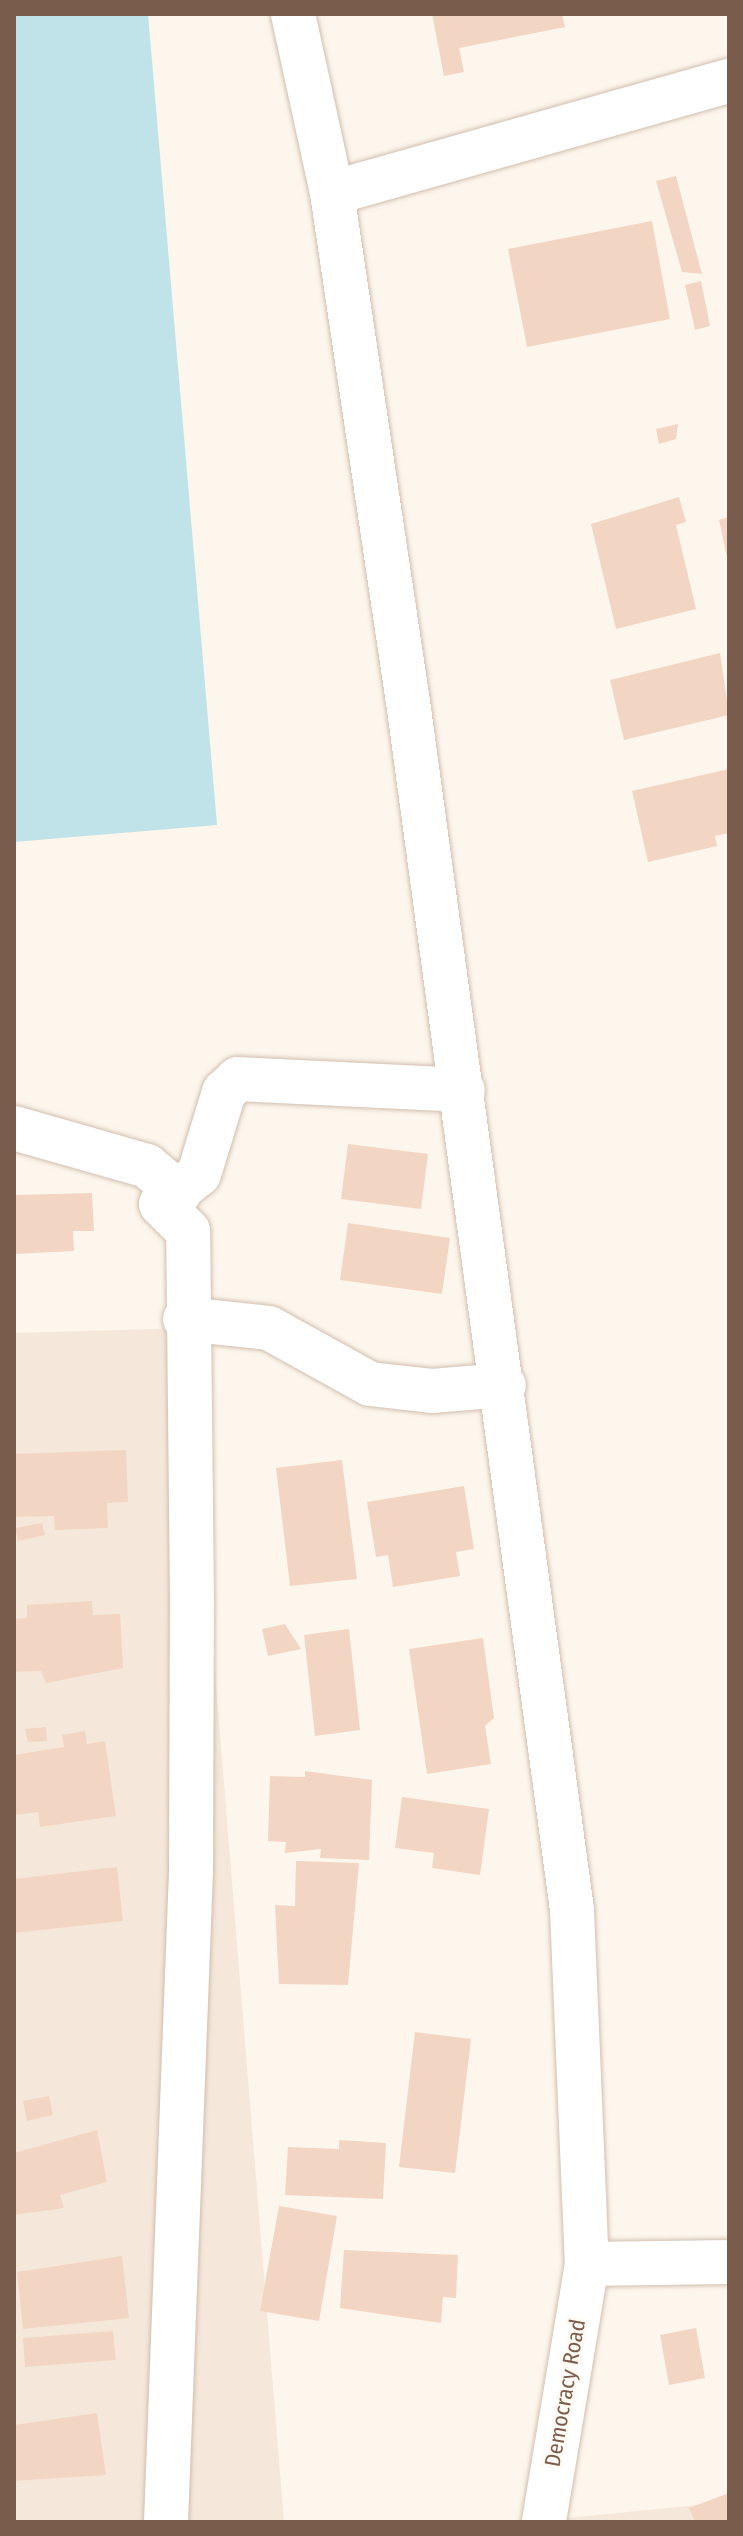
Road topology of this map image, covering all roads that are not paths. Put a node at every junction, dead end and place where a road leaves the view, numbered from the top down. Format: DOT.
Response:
graph roads {
  1 [pos="293,14"];
  2 [pos="729,81"];
  3 [pos="332,193"];
  4 [pos="463,1090"];
  5 [pos="14,1128"];
  6 [pos="179,1193"];
  7 [pos="185,1319"];
  8 [pos="504,1385"];
  9 [pos="729,2262"];
  10 [pos="587,2264"];
  11 [pos="166,2522"];
  12 [pos="544,2522"];
  1 -- 3 [label="street, Democracy Road"];
  2 -- 3 [label="street"];
  3 -- 4 [label="street, Democracy Road"];
  4 -- 6 [label="street"];
  4 -- 8 [label="street, Democracy Road"];
  5 -- 6 [label="street"];
  6 -- 7 [label="street"];
  7 -- 8 [label="street"];
  7 -- 11 [label="street"];
  8 -- 10 [label="street, Democracy Road"];
  9 -- 10 [label="street"];
  10 -- 12 [label="street, Democracy Road"];
}
